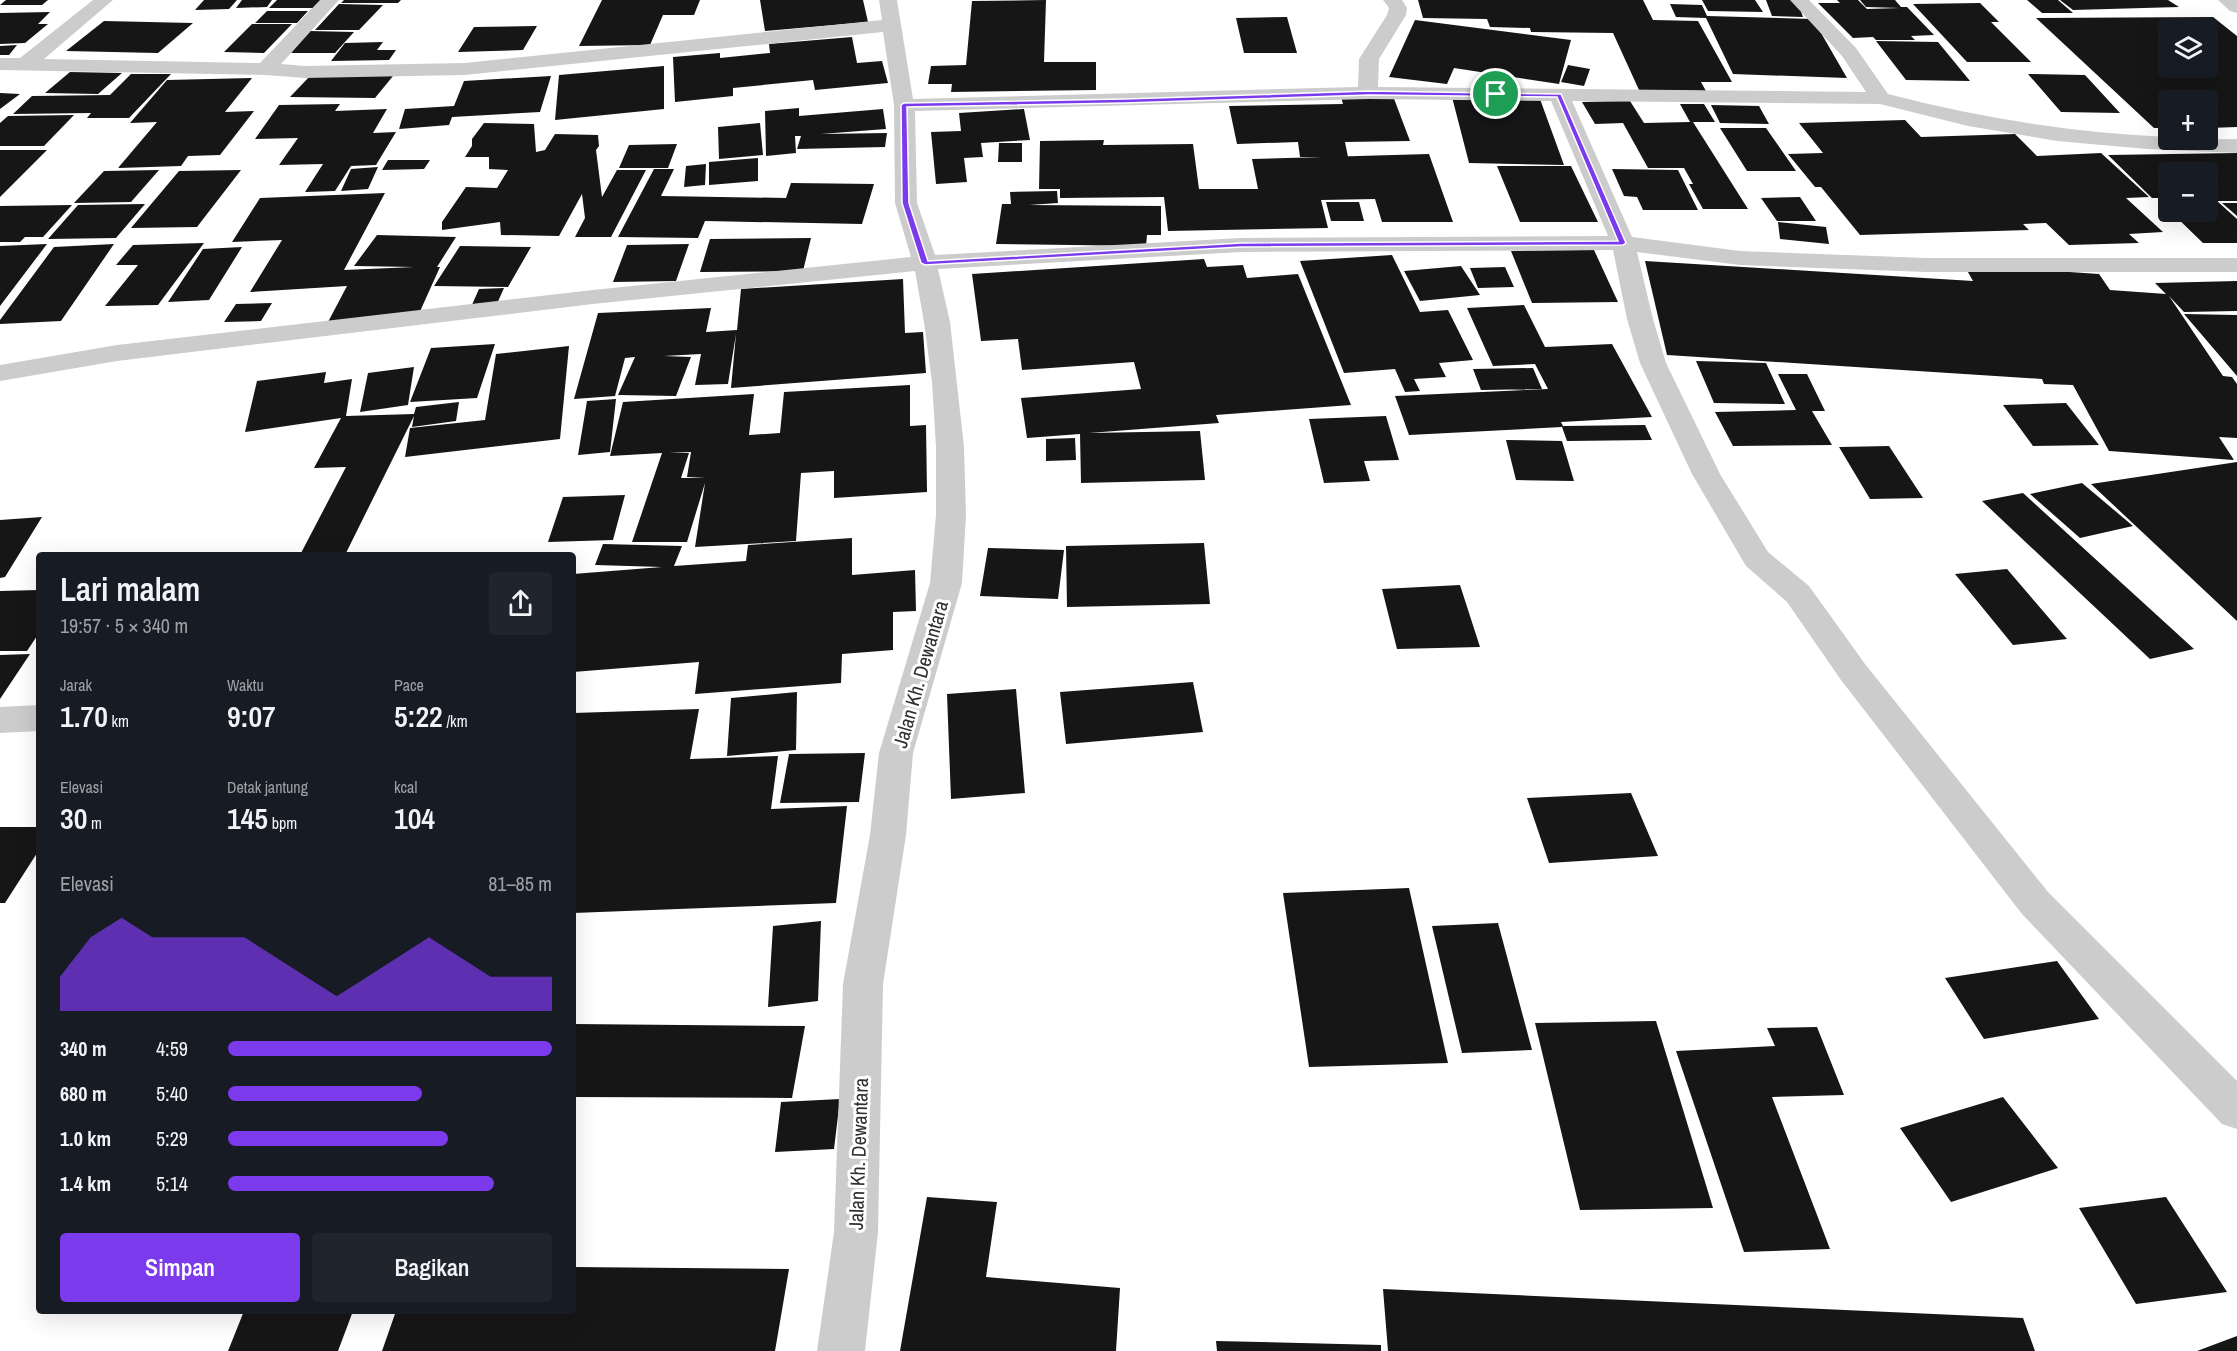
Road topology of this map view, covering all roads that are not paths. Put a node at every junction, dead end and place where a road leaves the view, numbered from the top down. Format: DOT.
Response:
graph roads {
  1 [pos="104,0"];
  2 [pos="330,0"];
  3 [pos="1392,0"];
  4 [pos="1799,0"];
  5 [pos="2227,0"];
  6 [pos="2237,7"];
  7 [pos="890,12"];
  8 [pos="0,64"];
  9 [pos="24,65"];
  10 [pos="265,69"];
  11 [pos="1369,93"];
  12 [pos="1559,95"];
  13 [pos="1881,98"];
  14 [pos="904,105"];
  15 [pos="2237,146"];
  16 [pos="1623,243"];
  17 [pos="925,263"];
  18 [pos="2237,265"];
  19 [pos="0,373"];
  20 [pos="36,718"];
  21 [pos="0,720"];
  22 [pos="2237,1110"];
  23 [pos="841,1351"];
  1 -- 9 [label="street"];
  2 -- 10 [label="street"];
  3 -- 11 [label="street"];
  4 -- 13 [label="street"];
  5 -- 6 [label="street"];
  7 -- 10 [label="street"];
  7 -- 14 [label="street, Jalan Kh. Dewantara"];
  8 -- 9 [label="street"];
  9 -- 10 [label="street"];
  11 -- 12 [label="street"];
  11 -- 14 [label="street"];
  12 -- 13 [label="street"];
  12 -- 16 [label="street"];
  13 -- 15 [label="street"];
  14 -- 17 [label="street, Jalan Kh. Dewantara"];
  16 -- 17 [label="street"];
  16 -- 18 [label="street"];
  16 -- 22 [label="street"];
  17 -- 19 [label="street"];
  17 -- 23 [label="street, Jalan Kh. Dewantara"];
  20 -- 21 [label="street"];
}
